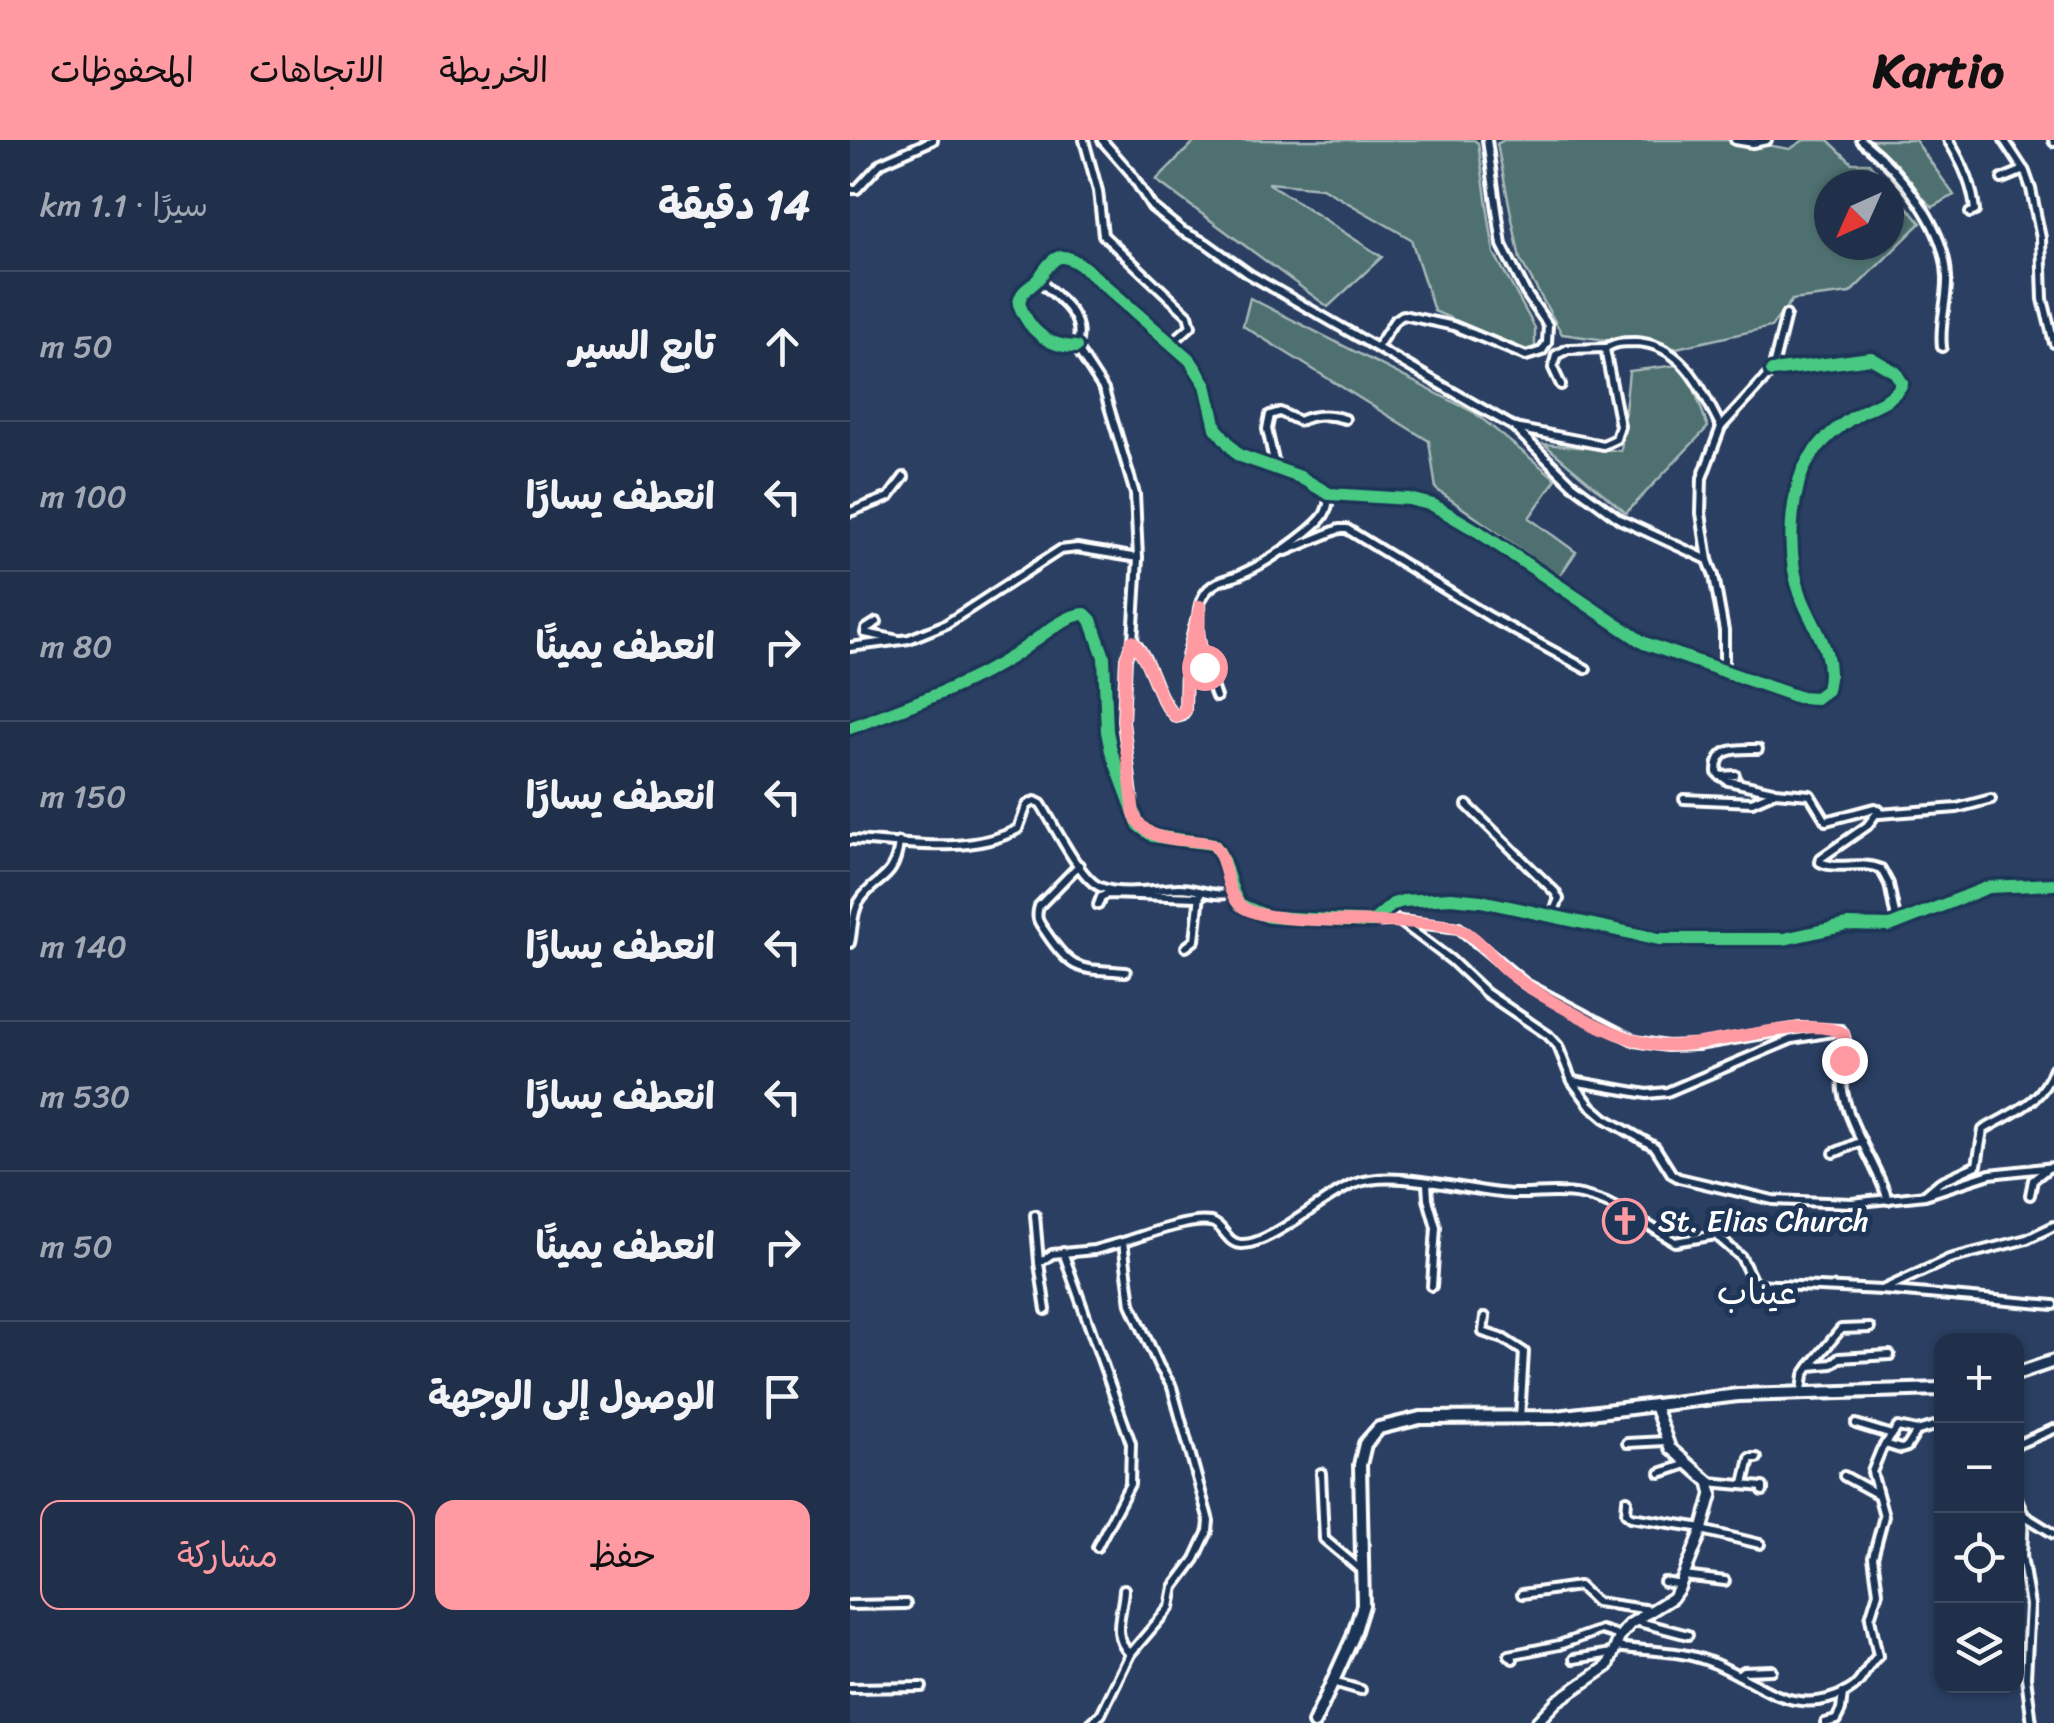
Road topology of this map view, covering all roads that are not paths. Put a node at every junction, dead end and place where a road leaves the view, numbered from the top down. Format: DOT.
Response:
graph roads {
  1 [pos="934,140"];
  2 [pos="1084,140"];
  3 [pos="1102,140"];
  4 [pos="1488,140"];
  5 [pos="1735,140"];
  6 [pos="1767,140"];
  7 [pos="1861,140"];
  8 [pos="1948,140"];
  9 [pos="2004,140"];
  10 [pos="2024,170"];
  11 [pos="2002,179"];
  12 [pos="850,189"];
  13 [pos="1970,214"];
  14 [pos="1038,280"];
  15 [pos="1786,314"];
  16 [pos="2054,343"];
  17 [pos="1172,344"];
  18 [pos="1378,346"];
  19 [pos="1076,347"];
  20 [pos="1942,347"];
  21 [pos="1606,348"];
  22 [pos="1772,371"];
  23 [pos="1561,386"];
  24 [pos="1345,419"];
  25 [pos="1721,426"];
  26 [pos="1514,428"];
  27 [pos="1276,470"];
  28 [pos="904,477"];
  29 [pos="1330,494"];
  30 [pos="850,512"];
  31 [pos="1286,551"];
  32 [pos="1138,558"];
  33 [pos="1708,560"];
  34 [pos="1200,606"];
  35 [pos="877,622"];
  36 [pos="900,640"];
  37 [pos="1132,641"];
  38 [pos="850,647"];
  39 [pos="1586,669"];
  40 [pos="1724,670"];
  41 [pos="1216,698"];
  42 [pos="850,728"];
  43 [pos="1758,749"];
  44 [pos="1735,775"];
  45 [pos="1719,776"];
  46 [pos="1774,792"];
  47 [pos="1684,799"];
  48 [pos="1991,799"];
  49 [pos="1467,805"];
  50 [pos="1134,814"];
  51 [pos="1879,814"];
  52 [pos="850,840"];
  53 [pos="899,842"];
  54 [pos="1079,865"];
  55 [pos="2054,884"];
  56 [pos="1232,893"];
  57 [pos="1202,894"];
  58 [pos="1098,905"];
  59 [pos="1552,915"];
  60 [pos="1398,920"];
  61 [pos="1372,922"];
  62 [pos="1897,924"];
  63 [pos="850,943"];
  64 [pos="1186,946"];
  65 [pos="1126,972"];
  66 [pos="1841,1030"];
  67 [pos="2054,1068"];
  68 [pos="1572,1081"];
  69 [pos="1862,1141"];
  70 [pos="1834,1153"];
  71 [pos="2051,1167"];
  72 [pos="1427,1184"];
  73 [pos="1925,1195"];
  74 [pos="2030,1195"];
  75 [pos="1888,1200"];
  76 [pos="1036,1215"];
  77 [pos="2054,1226"];
  78 [pos="1122,1242"];
  79 [pos="1063,1252"];
  80 [pos="1039,1263"];
  81 [pos="1432,1286"];
  82 [pos="1882,1290"];
  83 [pos="2054,1305"];
  84 [pos="1046,1310"];
  85 [pos="1485,1318"];
  86 [pos="1870,1328"];
  87 [pos="1890,1355"];
  88 [pos="2054,1361"];
  89 [pos="1810,1366"];
  90 [pos="2024,1371"];
  91 [pos="1934,1391"];
  92 [pos="1802,1392"];
  93 [pos="1656,1407"];
  94 [pos="1520,1418"];
  95 [pos="1856,1424"];
  96 [pos="1934,1426"];
  97 [pos="2054,1428"];
  98 [pos="1917,1431"];
  99 [pos="1892,1435"];
  100 [pos="1666,1441"];
  101 [pos="2024,1441"];
  102 [pos="1627,1443"];
  103 [pos="1885,1444"];
  104 [pos="1758,1458"];
  105 [pos="1687,1464"];
  106 [pos="1321,1473"];
  107 [pos="1660,1473"];
  108 [pos="1844,1476"];
  109 [pos="1709,1482"];
  110 [pos="1744,1484"];
  111 [pos="1764,1492"];
  112 [pos="1878,1495"];
  113 [pos="1626,1500"];
  114 [pos="2024,1515"];
  115 [pos="1702,1529"];
  116 [pos="2054,1534"];
  117 [pos="1760,1544"];
  118 [pos="1097,1547"];
  119 [pos="2024,1568"];
  120 [pos="1364,1572"];
  121 [pos="1682,1580"];
  122 [pos="1664,1582"];
  123 [pos="1725,1582"];
  124 [pos="1124,1589"];
  125 [pos="1522,1594"];
  126 [pos="850,1604"];
  127 [pos="906,1604"];
  128 [pos="1652,1610"];
  129 [pos="1634,1621"];
  130 [pos="1688,1635"];
  131 [pos="1620,1636"];
  132 [pos="1615,1650"];
  133 [pos="1130,1654"];
  134 [pos="1513,1658"];
  135 [pos="1574,1659"];
  136 [pos="1772,1670"];
  137 [pos="1738,1675"];
  138 [pos="2026,1677"];
  139 [pos="1333,1682"];
  140 [pos="922,1686"];
  141 [pos="850,1688"];
  142 [pos="1360,1690"];
  143 [pos="1843,1693"];
  144 [pos="1091,1723"];
  145 [pos="1314,1723"];
  146 [pos="1536,1723"];
  147 [pos="1825,1723"];
  148 [pos="2032,1723"];
  1 -- 12 [label="street"];
  2 -- 17 [label="street"];
  3 -- 18 [label="street"];
  4 -- 18 [label="street"];
  5 -- 6 [label="street"];
  7 -- 20 [label="street"];
  8 -- 13 [label="street"];
  9 -- 10 [label="street"];
  10 -- 11 [label="street"];
  10 -- 16 [label="street"];
  14 -- 17 [label="street"];
  14 -- 19 [label="street"];
  14 -- 19 [label="street"];
  15 -- 22 [label="street"];
  17 -- 27 [label="street"];
  18 -- 26 [label="street"];
  19 -- 32 [label="street"];
  21 -- 23 [label="street"];
  21 -- 25 [label="street"];
  21 -- 26 [label="street"];
  22 -- 25 [label="street"];
  22 -- 40 [label="street"];
  24 -- 27 [label="street"];
  25 -- 33 [label="street"];
  26 -- 33 [label="street"];
  27 -- 29 [label="street"];
  28 -- 30 [label="street"];
  29 -- 31 [label="street"];
  29 -- 40 [label="street"];
  31 -- 34 [label="street"];
  31 -- 39 [label="street"];
  32 -- 36 [label="street"];
  32 -- 37 [label="street"];
  33 -- 40 [label="street"];
  34 -- 37 [label="street"];
  34 -- 41 [label="street"];
  35 -- 36 [label="street"];
  36 -- 38 [label="street"];
  37 -- 50 [label="street"];
  42 -- 50 [label="street"];
  43 -- 45 [label="street"];
  44 -- 45 [label="street"];
  45 -- 46 [label="street"];
  46 -- 47 [label="street"];
  46 -- 51 [label="street"];
  48 -- 51 [label="street"];
  49 -- 59 [label="street"];
  50 -- 56 [label="street"];
  51 -- 62 [label="street"];
  52 -- 53 [label="street"];
  53 -- 54 [label="street"];
  53 -- 63 [label="street"];
  54 -- 57 [label="street"];
  54 -- 65 [label="street"];
  55 -- 62 [label="street"];
  56 -- 57 [label="street"];
  56 -- 61 [label="street"];
  57 -- 58 [label="street"];
  57 -- 64 [label="street"];
  59 -- 61 [label="street"];
  59 -- 62 [label="street"];
  60 -- 61 [label="street"];
  60 -- 66 [label="street"];
  60 -- 68 [label="street"];
  66 -- 68 [label="street"];
  66 -- 69 [label="street"];
  67 -- 73 [label="street"];
  68 -- 75 [label="street"];
  69 -- 70 [label="street"];
  69 -- 75 [label="street"];
  71 -- 73 [label="street"];
  71 -- 74 [label="street"];
  72 -- 78 [label="street"];
  72 -- 81 [label="street"];
  72 -- 82 [label="street"];
  73 -- 75 [label="street"];
  76 -- 80 [label="street"];
  77 -- 82 [label="street"];
  78 -- 79 [label="street"];
  78 -- 133 [label="street"];
  79 -- 80 [label="street"];
  79 -- 118 [label="street"];
  80 -- 84 [label="street"];
  82 -- 83 [label="street"];
  85 -- 94 [label="street"];
  86 -- 89 [label="street"];
  87 -- 89 [label="street"];
  88 -- 90 [label="main road"];
  89 -- 92 [label="street"];
  91 -- 92 [label="main road"];
  92 -- 93 [label="main road"];
  93 -- 94 [label="main road"];
  93 -- 100 [label="street"];
  94 -- 120 [label="main road"];
  95 -- 99 [label="street"];
  96 -- 98 [label="street"];
  97 -- 101 [label="street"];
  98 -- 99 [label="street"];
  98 -- 103 [label="street"];
  99 -- 103 [label="street"];
  100 -- 102 [label="street"];
  100 -- 105 [label="street"];
  103 -- 112 [label="street"];
  104 -- 110 [label="street"];
  105 -- 107 [label="street"];
  105 -- 109 [label="street"];
  106 -- 120 [label="street"];
  108 -- 112 [label="street"];
  109 -- 110 [label="street"];
  109 -- 115 [label="street"];
  110 -- 111 [label="street"];
  112 -- 143 [label="street"];
  113 -- 115 [label="street"];
  114 -- 116 [label="street"];
  115 -- 117 [label="street"];
  115 -- 121 [label="street"];
  119 -- 138 [label="street"];
  120 -- 139 [label="main road"];
  121 -- 122 [label="street"];
  121 -- 123 [label="street"];
  121 -- 128 [label="street"];
  124 -- 133 [label="street"];
  125 -- 128 [label="street"];
  126 -- 127 [label="street"];
  128 -- 129 [label="street"];
  129 -- 130 [label="street"];
  129 -- 131 [label="street"];
  131 -- 132 [label="street"];
  131 -- 134 [label="street"];
  132 -- 135 [label="street"];
  132 -- 137 [label="street"];
  132 -- 146 [label="street"];
  133 -- 144 [label="street"];
  136 -- 137 [label="street"];
  137 -- 143 [label="street"];
  138 -- 148 [label="street"];
  139 -- 142 [label="street"];
  139 -- 145 [label="main road"];
  140 -- 141 [label="street"];
  143 -- 147 [label="street"];
}
